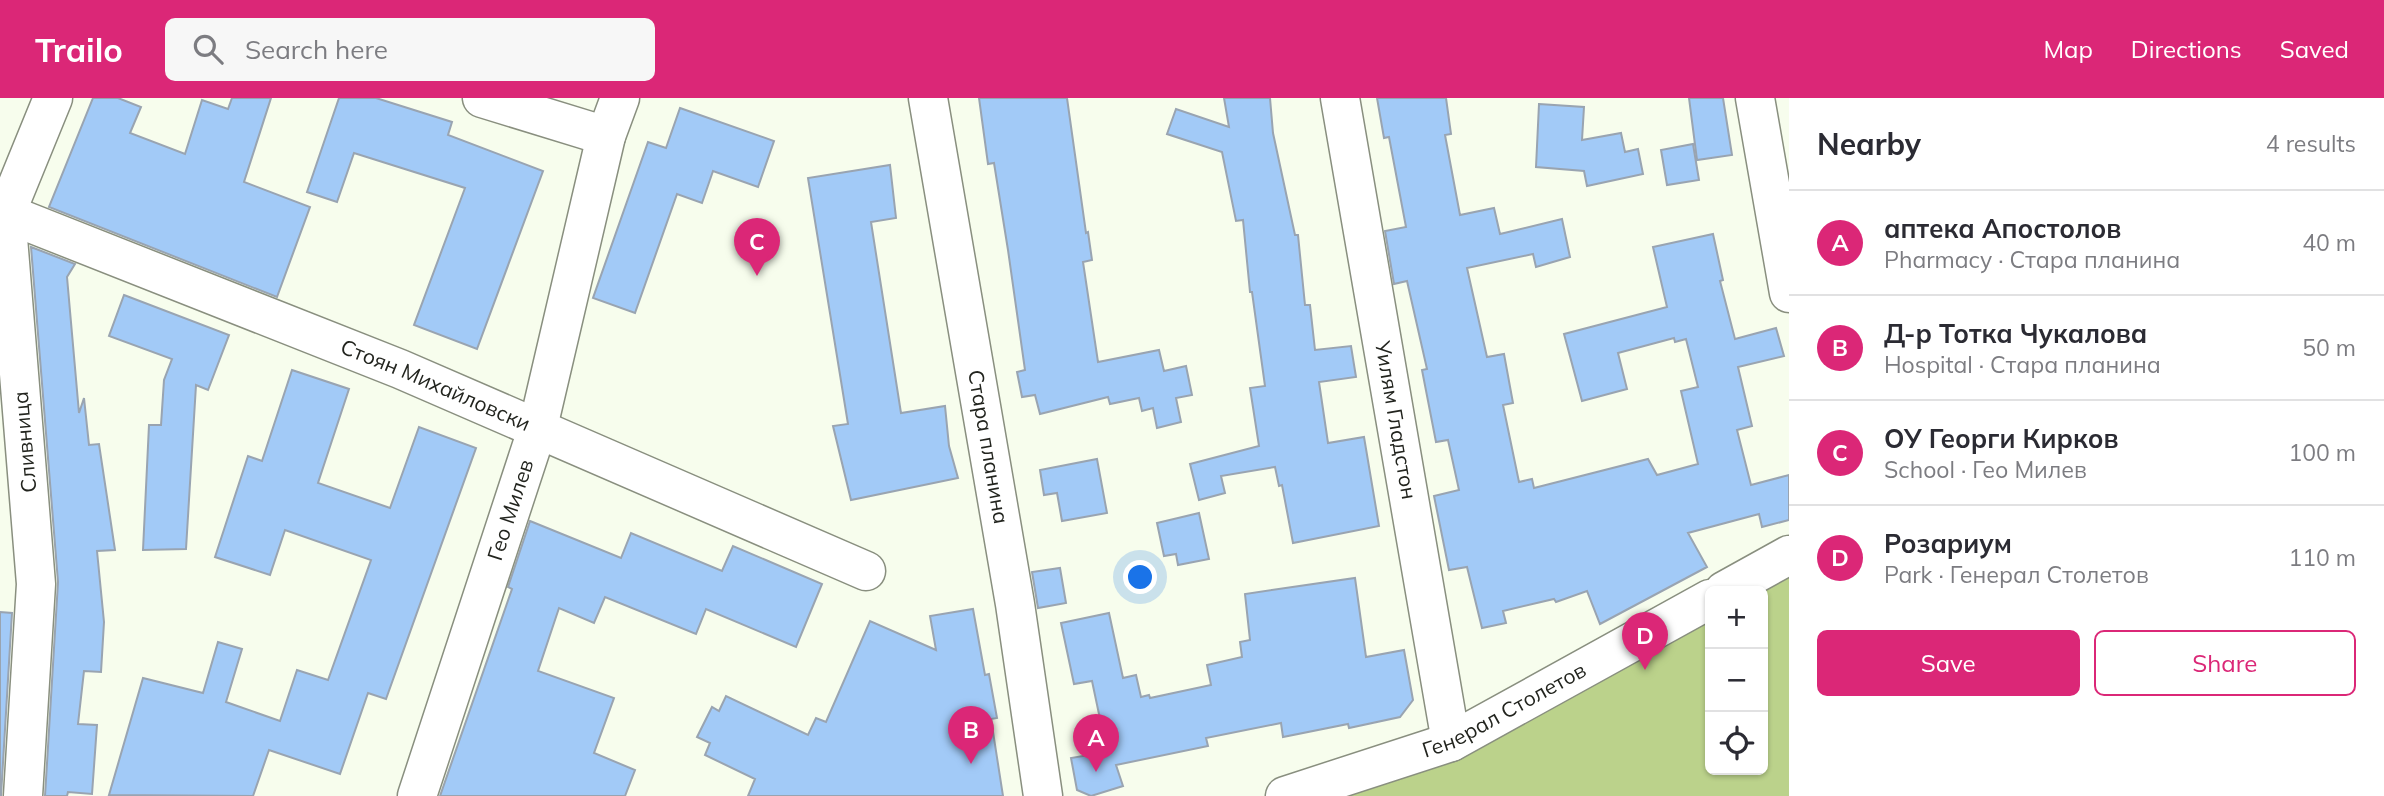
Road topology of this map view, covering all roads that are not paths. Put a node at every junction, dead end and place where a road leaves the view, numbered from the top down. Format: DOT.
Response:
graph roads {
  1 [pos="54,98"];
  2 [pos="482,98"];
  3 [pos="620,98"];
  4 [pos="928,98"];
  5 [pos="1340,98"];
  6 [pos="1755,98"];
  7 [pos="606,136"];
  8 [pos="3,212"];
  9 [pos="1789,293"];
  10 [pos="538,427"];
  11 [pos="1789,555"];
  12 [pos="866,570"];
  13 [pos="1733,586"];
  14 [pos="1705,602"];
  15 [pos="1451,742"];
  16 [pos="23,796"];
  17 [pos="416,796"];
  18 [pos="1043,796"];
  19 [pos="1285,796"];
  1 -- 8 [label="street, Сливница"];
  2 -- 7 [label="street"];
  3 -- 7 [label="street, Гео Милев"];
  4 -- 18 [label="street, Стара планина"];
  5 -- 15 [label="street, Уилям Гладстон"];
  6 -- 9 [label="street"];
  7 -- 10 [label="street, Гео Милев"];
  8 -- 10 [label="street, Стоян Михайловски"];
  8 -- 16 [label="street, Сливница"];
  10 -- 12 [label="street, Стоян Михайловски"];
  10 -- 17 [label="street, Гео Милев"];
  11 -- 13 [label="street"];
  14 -- 15 [label="street, Генерал Столетов"];
  15 -- 19 [label="street, Генерал Столетов"];
}
